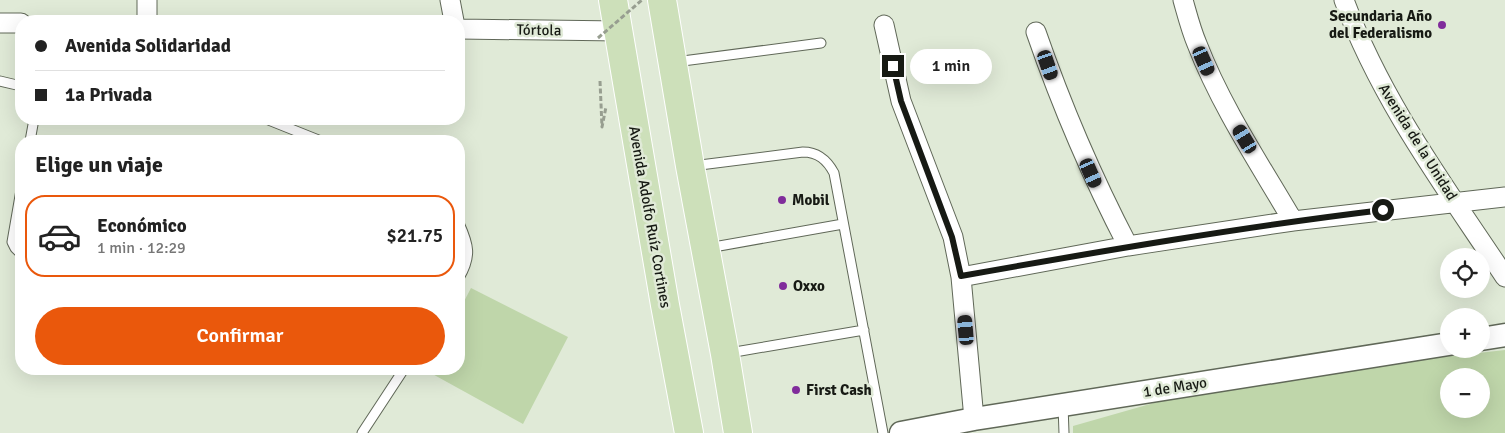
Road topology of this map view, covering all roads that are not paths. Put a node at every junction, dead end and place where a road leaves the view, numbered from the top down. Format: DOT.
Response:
graph roads {
  1 [pos="147,0"];
  2 [pos="450,0"];
  3 [pos="613,0"];
  4 [pos="662,0"];
  5 [pos="1183,0"];
  6 [pos="1344,0"];
  7 [pos="147,15"];
  8 [pos="453,15"];
  9 [pos="0,23"];
  10 [pos="15,23"];
  11 [pos="884,25"];
  12 [pos="465,29"];
  13 [pos="1036,32"];
  14 [pos="608,35"];
  15 [pos="822,43"];
  16 [pos="672,62"];
  17 [pos="0,81"];
  18 [pos="15,85"];
  19 [pos="281,125"];
  20 [pos="306,135"];
  21 [pos="690,166"];
  22 [pos="1505,197"];
  23 [pos="1455,202"];
  24 [pos="1293,221"];
  25 [pos="843,224"];
  26 [pos="15,225"];
  27 [pos="465,237"];
  28 [pos="1128,246"];
  29 [pos="15,248"];
  30 [pos="704,249"];
  31 [pos="465,267"];
  32 [pos="961,276"];
  33 [pos="1505,277"];
  34 [pos="864,330"];
  35 [pos="1505,335"];
  36 [pos="1490,338"];
  37 [pos="1440,345"];
  38 [pos="725,354"];
  39 [pos="400,375"];
  40 [pos="1063,405"];
  41 [pos="974,419"];
  42 [pos="362,433"];
  43 [pos="689,433"];
  44 [pos="738,433"];
  45 [pos="883,433"];
  46 [pos="901,433"];
  47 [pos="1064,433"];
  1 -- 7 [label="street"];
  2 -- 8 [label="street"];
  3 -- 14 [label="main road, Avenida Adolfo Ruíz Cortines"];
  4 -- 16 [label="main road"];
  5 -- 24 [label="street"];
  6 -- 23 [label="street, Avenida de la Unidad"];
  9 -- 10 [label="street"];
  11 -- 32 [label="street"];
  12 -- 14 [label="street, Tórtola"];
  13 -- 28 [label="street"];
  14 -- 43 [label="main road, Avenida Adolfo Ruíz Cortines"];
  15 -- 16 [label="lane"];
  16 -- 21 [label="main road"];
  17 -- 18 [label="lane"];
  19 -- 20 [label="lane"];
  21 -- 25 [label="lane"];
  21 -- 30 [label="main road"];
  22 -- 23 [label="street"];
  23 -- 24 [label="street"];
  23 -- 33 [label="street, Avenida de la Unidad"];
  24 -- 28 [label="street"];
  25 -- 30 [label="lane"];
  25 -- 34 [label="lane"];
  26 -- 29 [label="lane"];
  27 -- 31 [label="lane"];
  28 -- 32 [label="street"];
  30 -- 38 [label="main road"];
  32 -- 41 [label="street"];
  34 -- 38 [label="lane"];
  34 -- 45 [label="lane"];
  35 -- 36 [label="street"];
  37 -- 40 [label="street, 1 de Mayo"];
  38 -- 44 [label="main road"];
  39 -- 42 [label="lane"];
  40 -- 41 [label="street, 1 de Mayo"];
  40 -- 47 [label="lane"];
  41 -- 46 [label="street, 1 de Mayo"];
}
